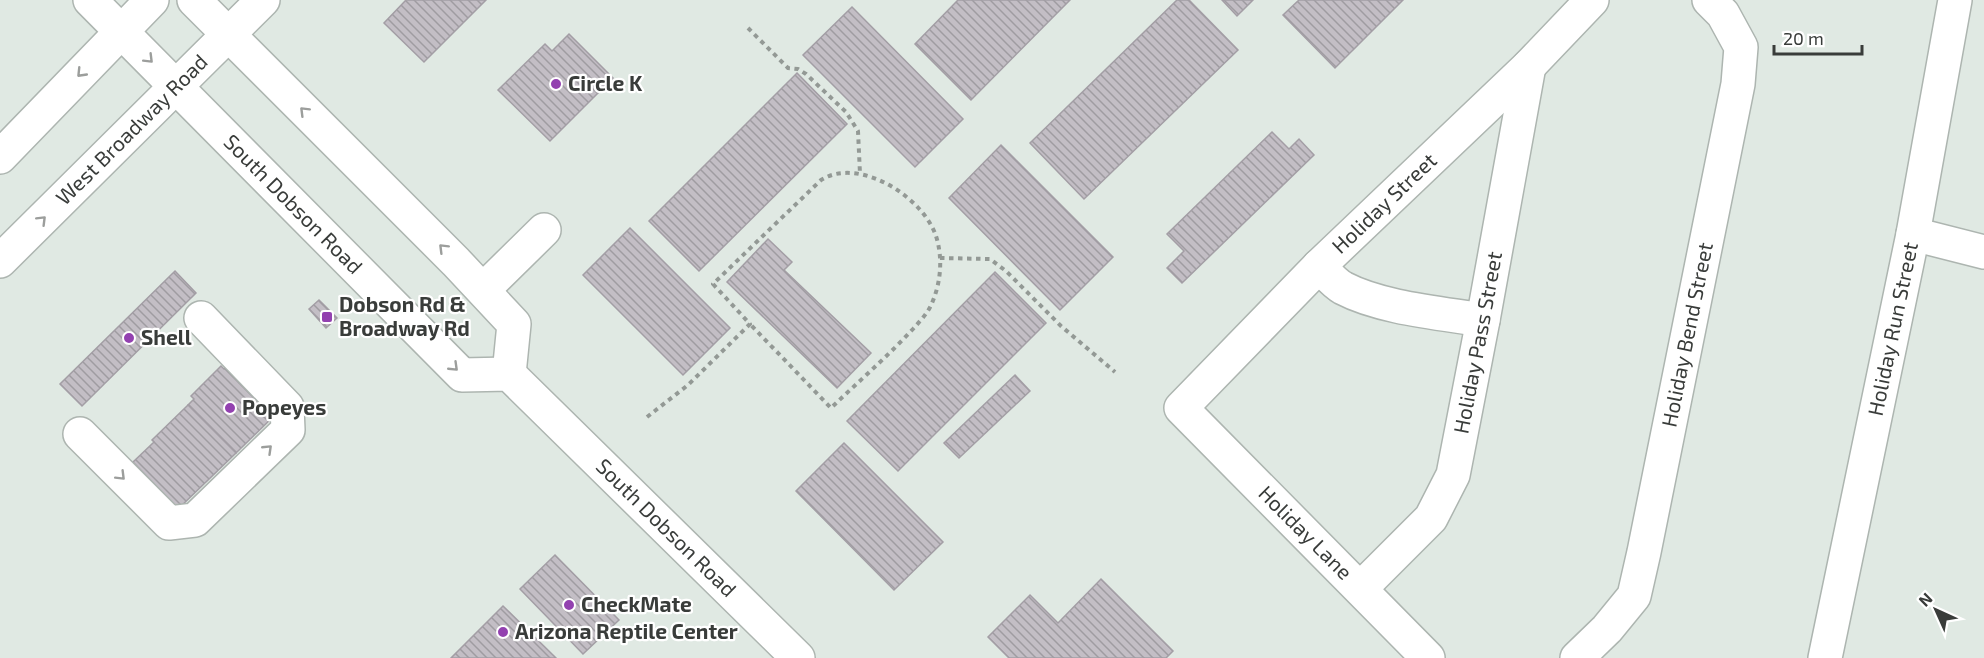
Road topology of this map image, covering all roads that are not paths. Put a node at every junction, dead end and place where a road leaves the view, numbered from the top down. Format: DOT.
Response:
graph roads {
  1 [pos="90,0"];
  2 [pos="152,0"];
  3 [pos="194,0"];
  4 [pos="263,0"];
  5 [pos="1592,0"];
  6 [pos="1709,0"];
  7 [pos="1955,0"];
  8 [pos="122,31"];
  9 [pos="228,35"];
  10 [pos="1529,66"];
  11 [pos="176,86"];
  12 [pos="0,156"];
  13 [pos="544,230"];
  14 [pos="1913,234"];
  15 [pos="1984,252"];
  16 [pos="0,261"];
  17 [pos="1319,266"];
  18 [pos="483,290"];
  19 [pos="201,318"];
  20 [pos="1483,320"];
  21 [pos="509,374"];
  22 [pos="1181,408"];
  23 [pos="80,434"];
  24 [pos="1360,588"];
  25 [pos="798,658"];
  26 [pos="1428,658"];
  27 [pos="1577,658"];
  28 [pos="1825,658"];
  1 -- 8 [label="main road, South Dobson Road"];
  2 -- 8 [label="main road"];
  3 -- 9 [label="main road"];
  4 -- 9 [label="main road, West Broadway Road"];
  5 -- 10 [label="main road, Holiday Street"];
  6 -- 27 [label="main road, Holiday Bend Street"];
  7 -- 14 [label="main road, Holiday Run Street"];
  8 -- 11 [label="main road, South Dobson Road, one-way"];
  8 -- 12 [label="main road, one-way"];
  9 -- 11 [label="main road, West Broadway Road"];
  18 -- 9 [label="main road, one-way"];
  10 -- 17 [label="main road, Holiday Street"];
  10 -- 20 [label="main road, Holiday Pass Street"];
  16 -- 11 [label="main road, West Broadway Road, one-way"];
  11 -- 21 [label="main road, South Dobson Road, one-way"];
  13 -- 18 [label="main road"];
  14 -- 15 [label="main road"];
  14 -- 28 [label="main road, Holiday Run Street"];
  17 -- 20 [label="main road"];
  17 -- 22 [label="main road, Holiday Street"];
  18 -- 21 [label="main road"];
  23 -- 19 [label="main road, one-way"];
  20 -- 24 [label="main road, Holiday Pass Street"];
  21 -- 25 [label="main road, South Dobson Road"];
  22 -- 24 [label="main road, Holiday Lane"];
  24 -- 26 [label="main road, Holiday Lane"];
}
